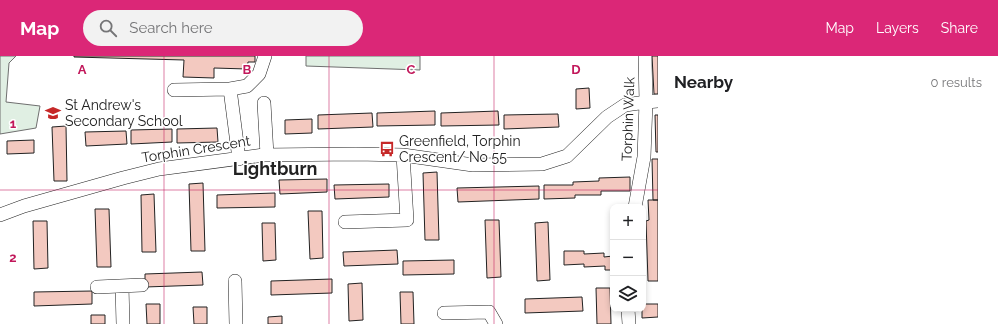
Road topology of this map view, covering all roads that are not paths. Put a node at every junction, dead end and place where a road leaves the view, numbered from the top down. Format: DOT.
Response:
graph roads {
  1 [pos="264,56"];
  2 [pos="645,56"];
  3 [pos="230,89"];
  4 [pos="174,90"];
  5 [pos="652,101"];
  6 [pos="264,103"];
  7 [pos="267,155"];
  8 [pos="402,156"];
  9 [pos="239,159"];
  10 [pos="636,204"];
  11 [pos="0,215"];
  12 [pos="346,222"];
  13 [pos="235,281"];
  14 [pos="142,285"];
  15 [pos="122,286"];
  16 [pos="97,287"];
  17 [pos="628,312"];
  18 [pos="444,313"];
  19 [pos="123,324"];
  20 [pos="236,324"];
  21 [pos="496,324"];
  22 [pos="629,324"];
  1 -- 3 [label="street"];
  2 -- 5 [label="street, Torphin Walk"];
  3 -- 4 [label="street"];
  3 -- 9 [label="street"];
  5 -- 8 [label="street, Torphin Crescent"];
  5 -- 10 [label="street, Torphin Walk"];
  6 -- 7 [label="street"];
  7 -- 8 [label="street, Torphin Crescent"];
  7 -- 9 [label="street, Torphin Crescent"];
  8 -- 12 [label="street"];
  9 -- 11 [label="street, Torphin Crescent"];
  13 -- 20 [label="street"];
  14 -- 15 [label="street"];
  15 -- 16 [label="street"];
  15 -- 19 [label="street"];
  17 -- 22 [label="street"];
  18 -- 21 [label="street"];
}
